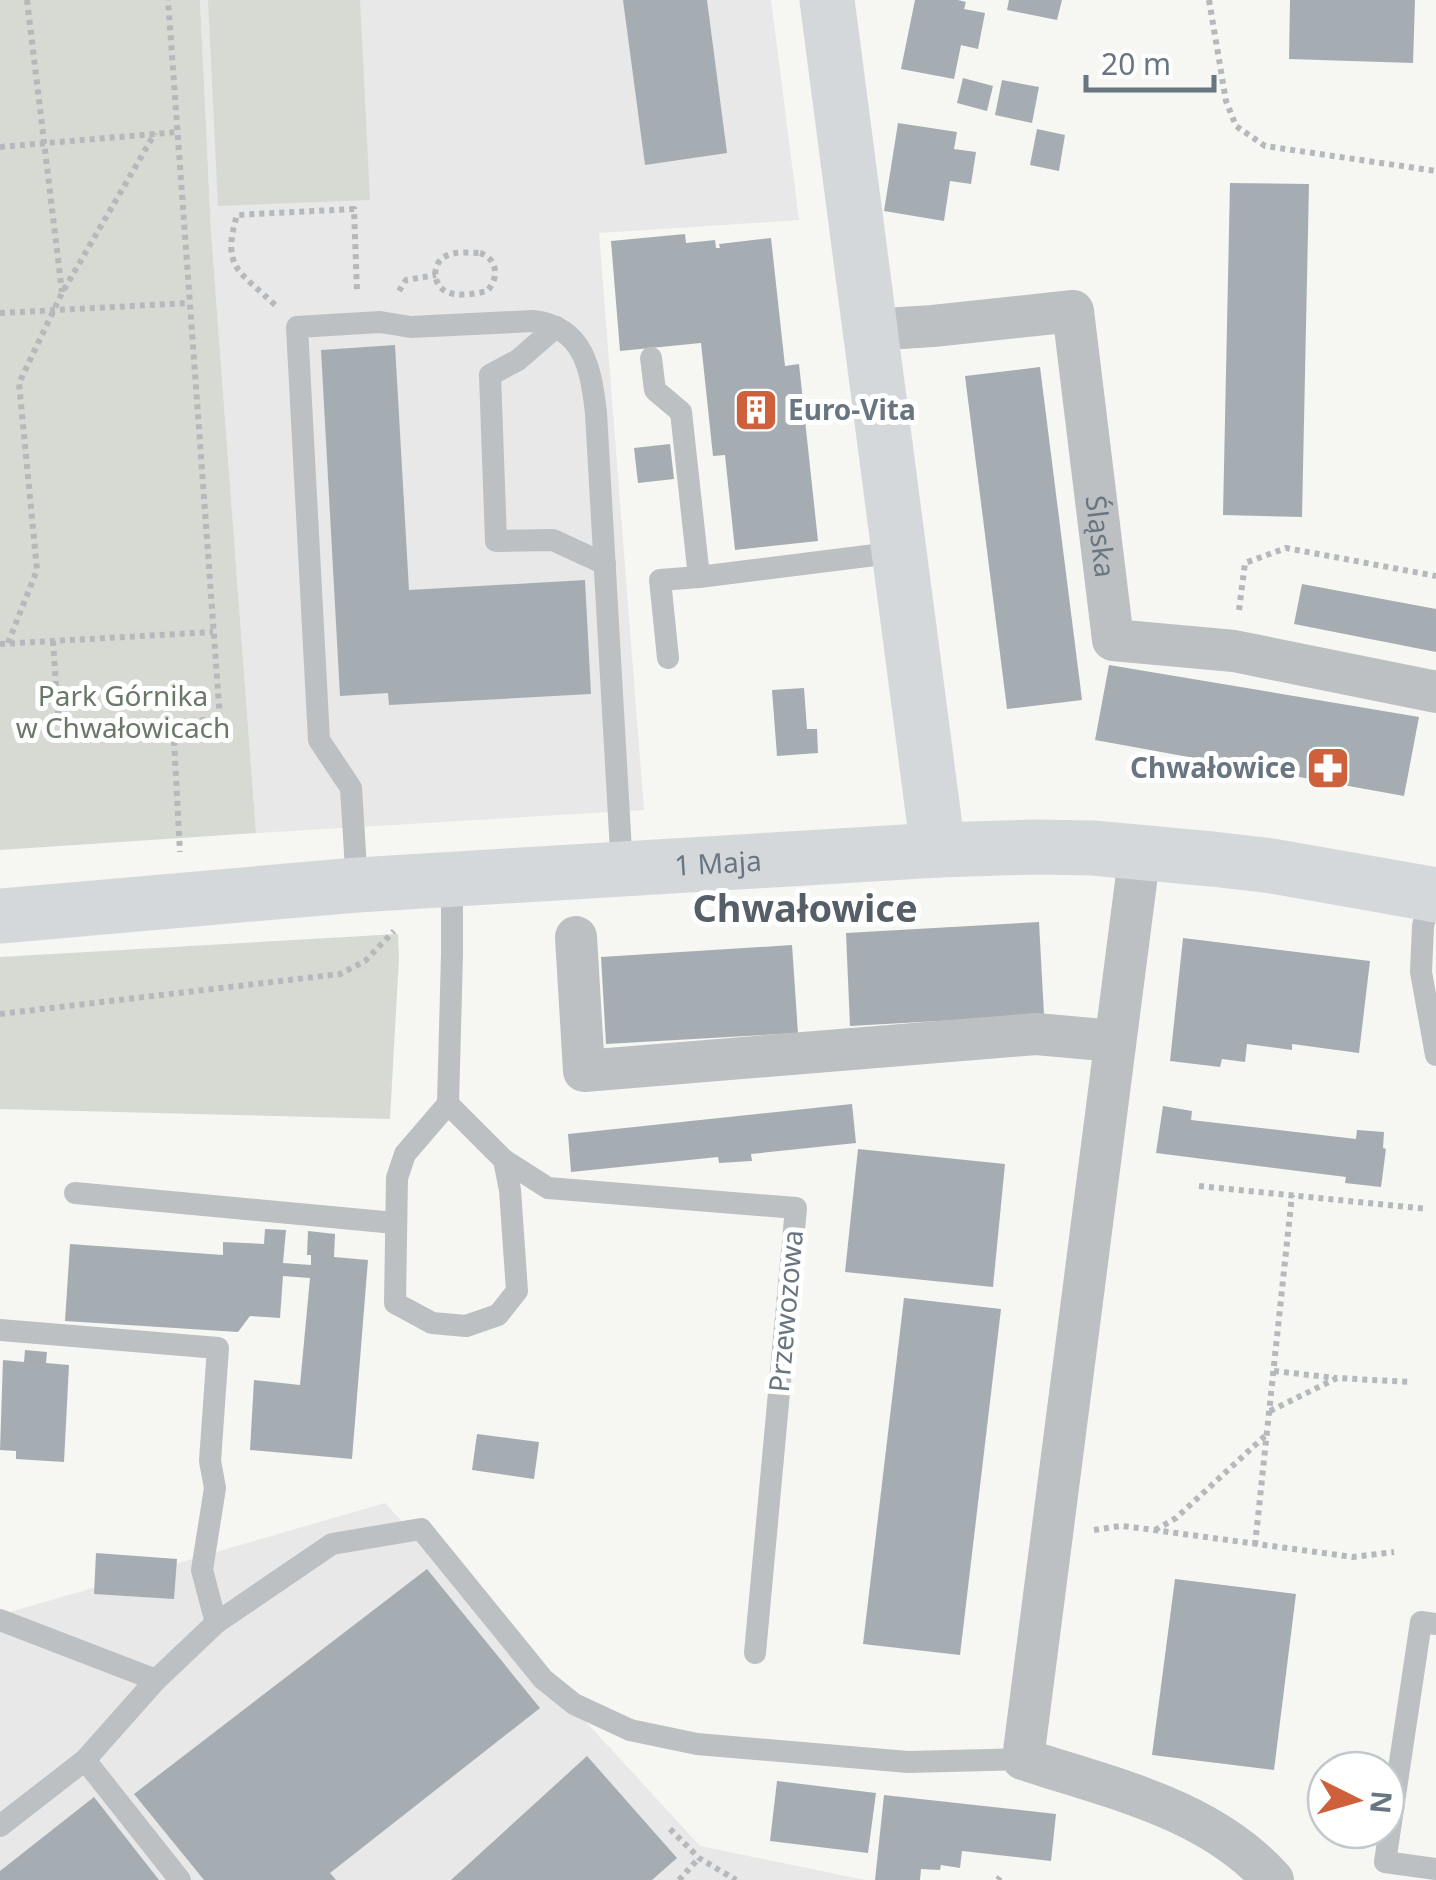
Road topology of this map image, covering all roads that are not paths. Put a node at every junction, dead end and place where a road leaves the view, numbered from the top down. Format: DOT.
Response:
graph roads {
  1 [pos="827,0"];
  2 [pos="556,327"];
  3 [pos="869,330"];
  4 [pos="651,358"];
  5 [pos="899,552"];
  6 [pos="604,564"];
  7 [pos="699,576"];
  8 [pos="668,658"];
  9 [pos="1436,692"];
  10 [pos="938,850"];
  11 [pos="1140,851"];
  12 [pos="622,869"];
  13 [pos="452,879"];
  14 [pos="357,885"];
  15 [pos="1434,890"];
  16 [pos="0,916"];
  17 [pos="576,938"];
  18 [pos="1115,1041"];
  19 [pos="1436,1055"];
  20 [pos="448,1104"];
  21 [pos="504,1160"];
  22 [pos="75,1193"];
  23 [pos="395,1222"];
  24 [pos="0,1330"];
  25 [pos="0,1620"];
  26 [pos="216,1623"];
  27 [pos="1436,1624"];
  28 [pos="755,1653"];
  29 [pos="156,1680"];
  30 [pos="1023,1759"];
  31 [pos="85,1760"];
  32 [pos="0,1826"];
  33 [pos="1436,1869"];
  34 [pos="1382,1871"];
  35 [pos="180,1880"];
  36 [pos="1272,1880"];
  1 -- 3 [label="main road"];
  2 -- 6 [label="lane"];
  2 -- 6 [label="lane"];
  2 -- 14 [label="lane"];
  3 -- 5 [label="main road"];
  3 -- 9 [label="street, Śląska"];
  4 -- 7 [label="lane"];
  5 -- 7 [label="lane"];
  5 -- 10 [label="main road"];
  6 -- 12 [label="lane"];
  7 -- 8 [label="lane"];
  10 -- 11 [label="main road, 1 Maja"];
  10 -- 12 [label="main road, 1 Maja"];
  11 -- 15 [label="main road, 1 Maja"];
  11 -- 18 [label="street"];
  12 -- 13 [label="main road, 1 Maja"];
  13 -- 14 [label="main road, 1 Maja"];
  13 -- 20 [label="lane"];
  14 -- 16 [label="main road, 1 Maja"];
  15 -- 19 [label="lane"];
  17 -- 18 [label="street"];
  18 -- 30 [label="street"];
  20 -- 21 [label="lane, Przewozowa"];
  20 -- 23 [label="lane"];
  21 -- 23 [label="lane"];
  21 -- 28 [label="lane, Przewozowa"];
  22 -- 23 [label="lane"];
  24 -- 26 [label="lane"];
  25 -- 29 [label="lane"];
  26 -- 29 [label="lane"];
  26 -- 30 [label="lane"];
  27 -- 34 [label="lane"];
  29 -- 31 [label="lane"];
  30 -- 36 [label="street"];
  31 -- 32 [label="lane"];
  31 -- 35 [label="lane"];
  33 -- 34 [label="lane"];
}
